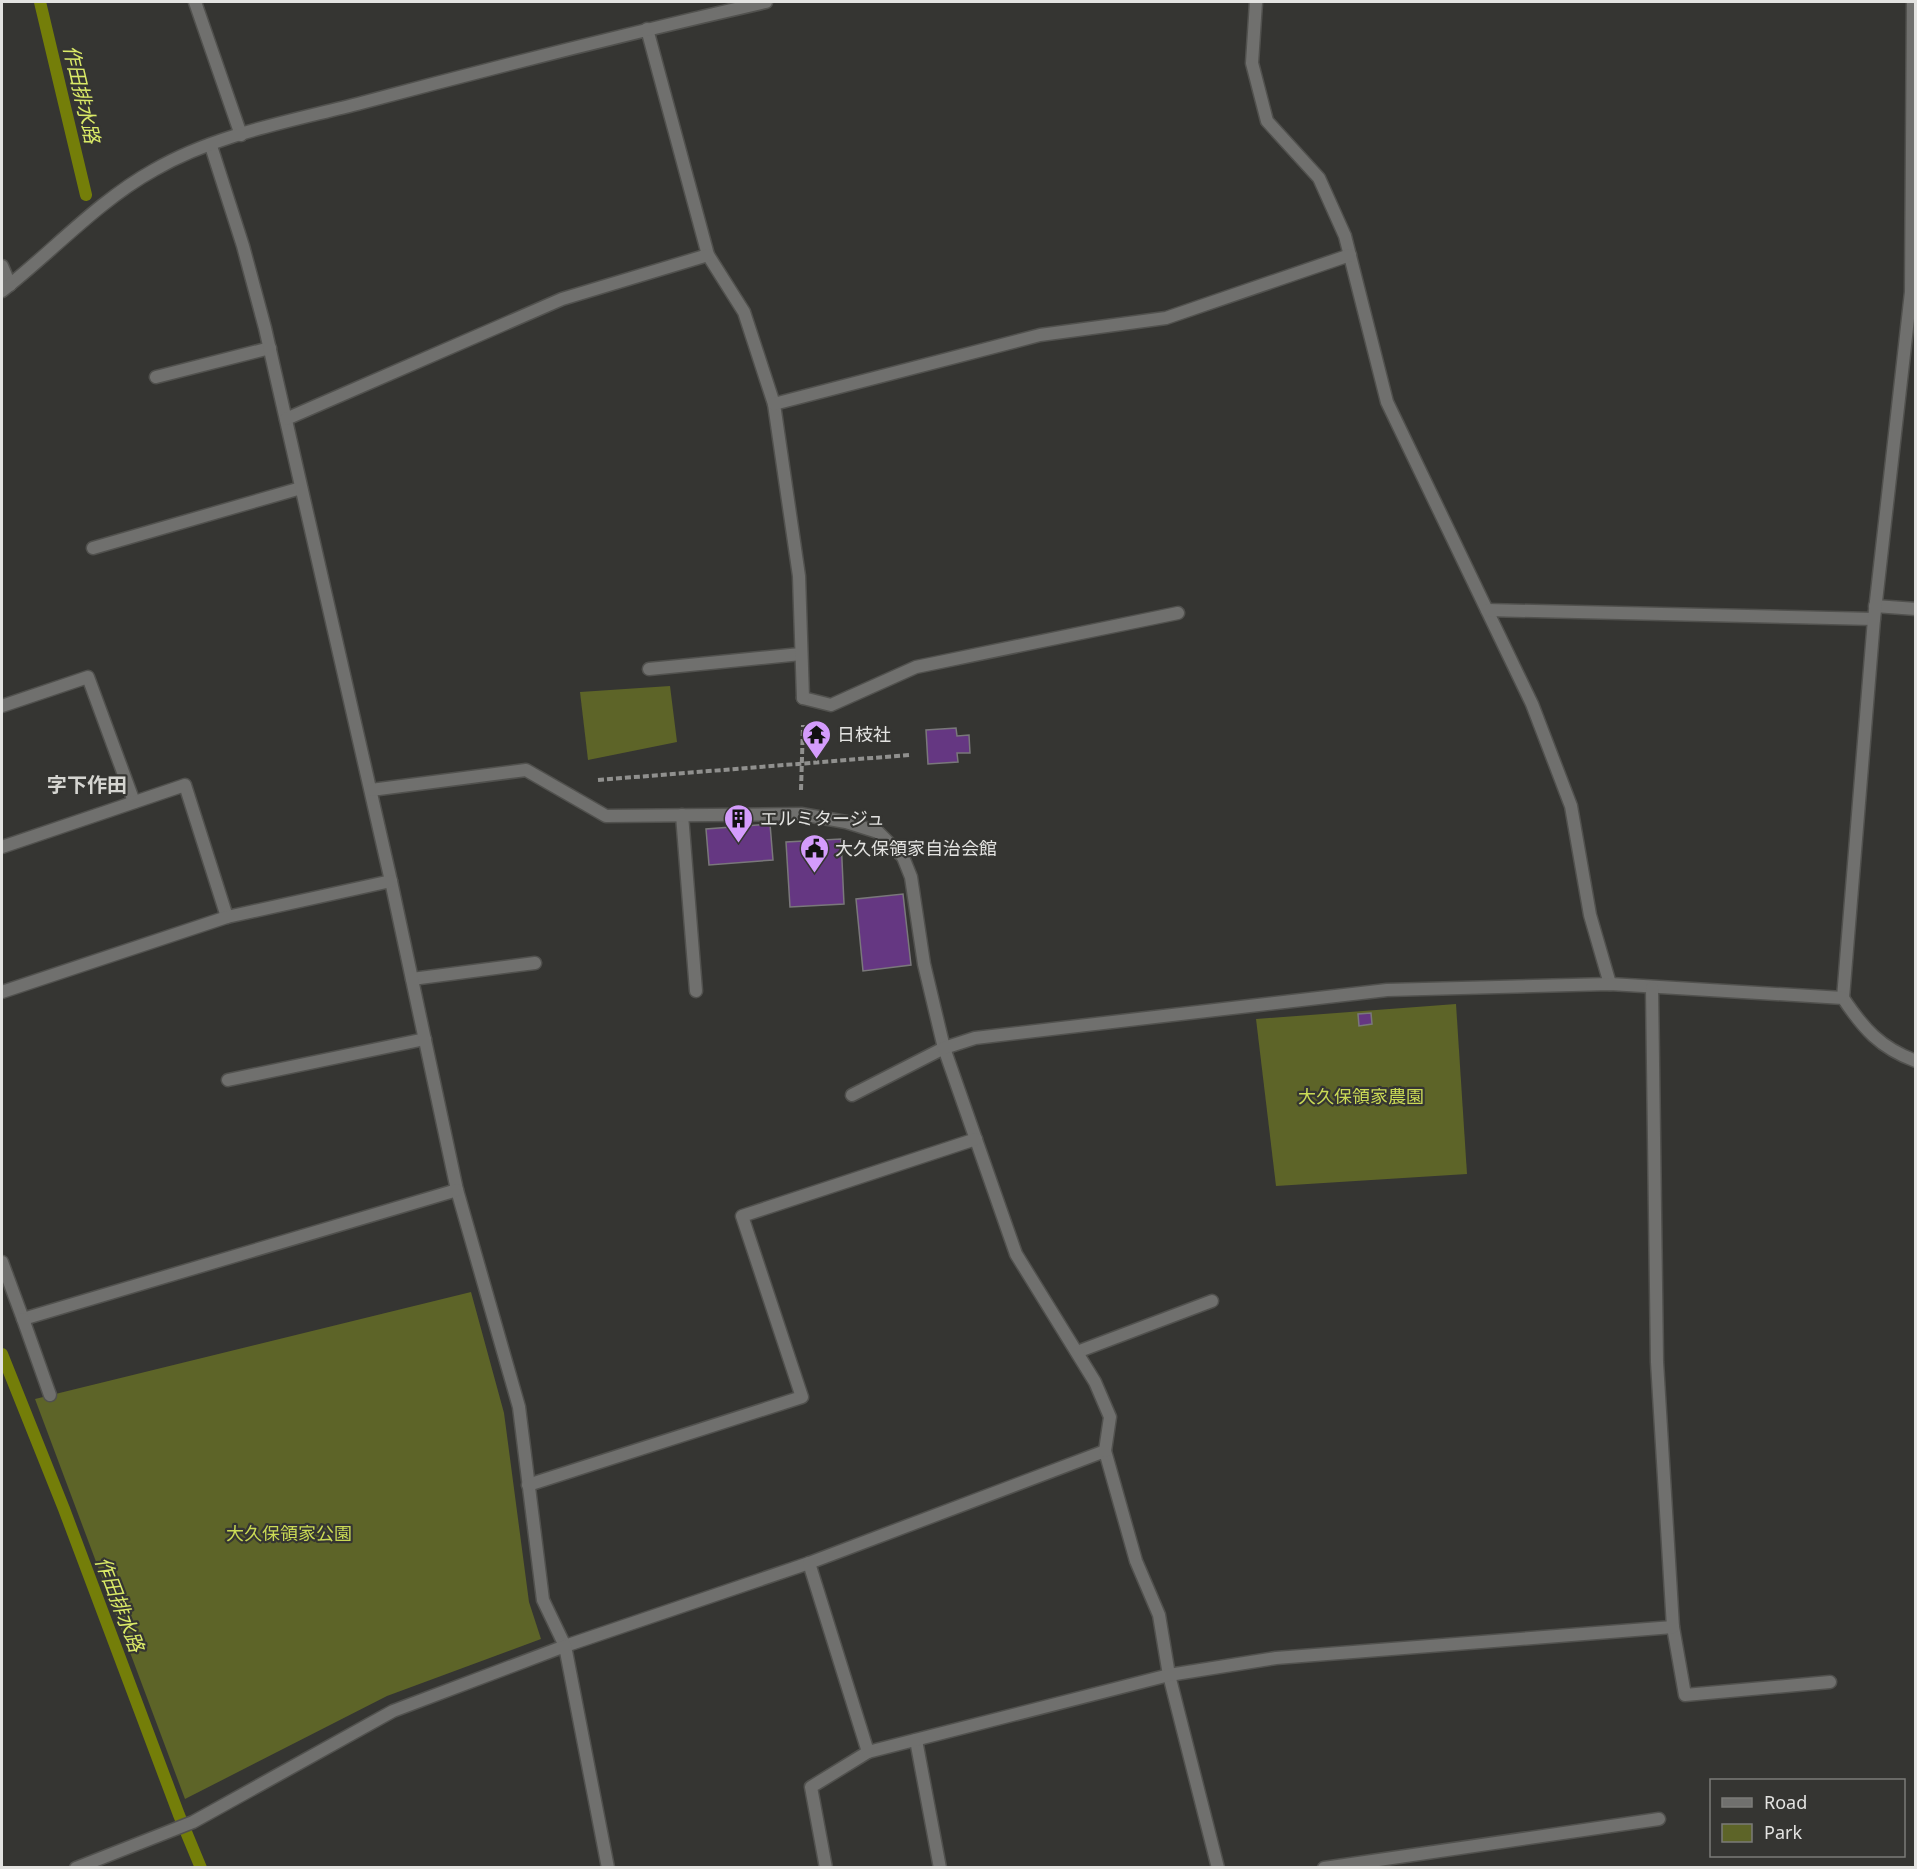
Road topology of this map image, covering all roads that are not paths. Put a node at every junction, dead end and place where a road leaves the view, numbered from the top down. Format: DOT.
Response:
graph roads {
  1 [pos="195,2"];
  2 [pos="766,2"];
  3 [pos="1256,2"];
  4 [pos="1913,2"];
  5 [pos="647,29"];
  6 [pos="241,135"];
  7 [pos="211,146"];
  8 [pos="708,255"];
  9 [pos="1350,255"];
  10 [pos="2,266"];
  11 [pos="6,288"];
  12 [pos="1913,292"];
  13 [pos="270,348"];
  14 [pos="156,376"];
  15 [pos="774,404"];
  16 [pos="286,418"];
  17 [pos="302,488"];
  18 [pos="93,548"];
  19 [pos="1875,606"];
  20 [pos="1916,609"];
  21 [pos="1487,610"];
  22 [pos="1178,613"];
  23 [pos="1874,619"];
  24 [pos="801,654"];
  25 [pos="649,669"];
  26 [pos="2,706"];
  27 [pos="370,790"];
  28 [pos="134,802"];
  29 [pos="682,815"];
  30 [pos="2,847"];
  31 [pos="391,881"];
  32 [pos="227,917"];
  33 [pos="535,963"];
  34 [pos="412,979"];
  35 [pos="1610,984"];
  36 [pos="1652,988"];
  37 [pos="696,991"];
  38 [pos="2,992"];
  39 [pos="1843,998"];
  40 [pos="425,1039"];
  41 [pos="944,1048"];
  42 [pos="1916,1061"];
  43 [pos="228,1080"];
  44 [pos="852,1095"];
  45 [pos="976,1139"];
  46 [pos="457,1190"];
  47 [pos="2,1262"];
  48 [pos="1212,1301"];
  49 [pos="23,1319"];
  50 [pos="1077,1352"];
  51 [pos="50,1395"];
  52 [pos="1105,1451"];
  53 [pos="528,1485"];
  54 [pos="809,1563"];
  55 [pos="1673,1628"];
  56 [pos="565,1646"];
  57 [pos="1169,1675"];
  58 [pos="1830,1682"];
  59 [pos="916,1740"];
  60 [pos="868,1752"];
  61 [pos="1659,1819"];
  62 [pos="76,1868"];
  63 [pos="608,1868"];
  64 [pos="826,1868"];
  65 [pos="940,1868"];
  66 [pos="1218,1868"];
  67 [pos="1324,1868"];
  1 -- 6 [label="street"];
  2 -- 5 [label="street"];
  3 -- 9 [label="street"];
  4 -- 12 [label="street"];
  5 -- 6 [label="street"];
  5 -- 8 [label="street"];
  6 -- 7 [label="street"];
  7 -- 11 [label="street"];
  7 -- 13 [label="street"];
  8 -- 15 [label="street"];
  8 -- 16 [label="street"];
  9 -- 15 [label="street"];
  9 -- 21 [label="street"];
  10 -- 11 [label="street"];
  12 -- 19 [label="street"];
  13 -- 14 [label="street"];
  13 -- 16 [label="street"];
  15 -- 24 [label="street"];
  16 -- 17 [label="street"];
  17 -- 18 [label="street"];
  17 -- 27 [label="street"];
  19 -- 20 [label="street"];
  19 -- 23 [label="street"];
  21 -- 23 [label="street"];
  21 -- 35 [label="street"];
  22 -- 24 [label="street"];
  23 -- 39 [label="street"];
  24 -- 25 [label="street"];
  26 -- 28 [label="street"];
  27 -- 29 [label="street"];
  27 -- 31 [label="street"];
  28 -- 30 [label="street"];
  28 -- 32 [label="street"];
  29 -- 37 [label="street"];
  29 -- 41 [label="street"];
  31 -- 32 [label="street"];
  31 -- 34 [label="street"];
  32 -- 38 [label="street"];
  33 -- 34 [label="street"];
  34 -- 40 [label="street"];
  35 -- 36 [label="street"];
  35 -- 41 [label="street"];
  36 -- 39 [label="street"];
  36 -- 55 [label="street"];
  39 -- 42 [label="street"];
  40 -- 43 [label="street"];
  40 -- 46 [label="street"];
  41 -- 44 [label="street"];
  41 -- 45 [label="street"];
  45 -- 50 [label="street"];
  45 -- 53 [label="street"];
  46 -- 49 [label="street"];
  46 -- 53 [label="street"];
  47 -- 49 [label="street"];
  48 -- 50 [label="street"];
  49 -- 51 [label="street"];
  50 -- 52 [label="street"];
  52 -- 54 [label="street"];
  52 -- 57 [label="street"];
  53 -- 56 [label="street"];
  54 -- 56 [label="street"];
  54 -- 60 [label="street"];
  55 -- 57 [label="street"];
  55 -- 58 [label="street"];
  56 -- 62 [label="street"];
  56 -- 63 [label="street"];
  57 -- 59 [label="street"];
  57 -- 66 [label="street"];
  59 -- 60 [label="street"];
  59 -- 65 [label="street"];
  60 -- 64 [label="street"];
  61 -- 67 [label="street"];
}
